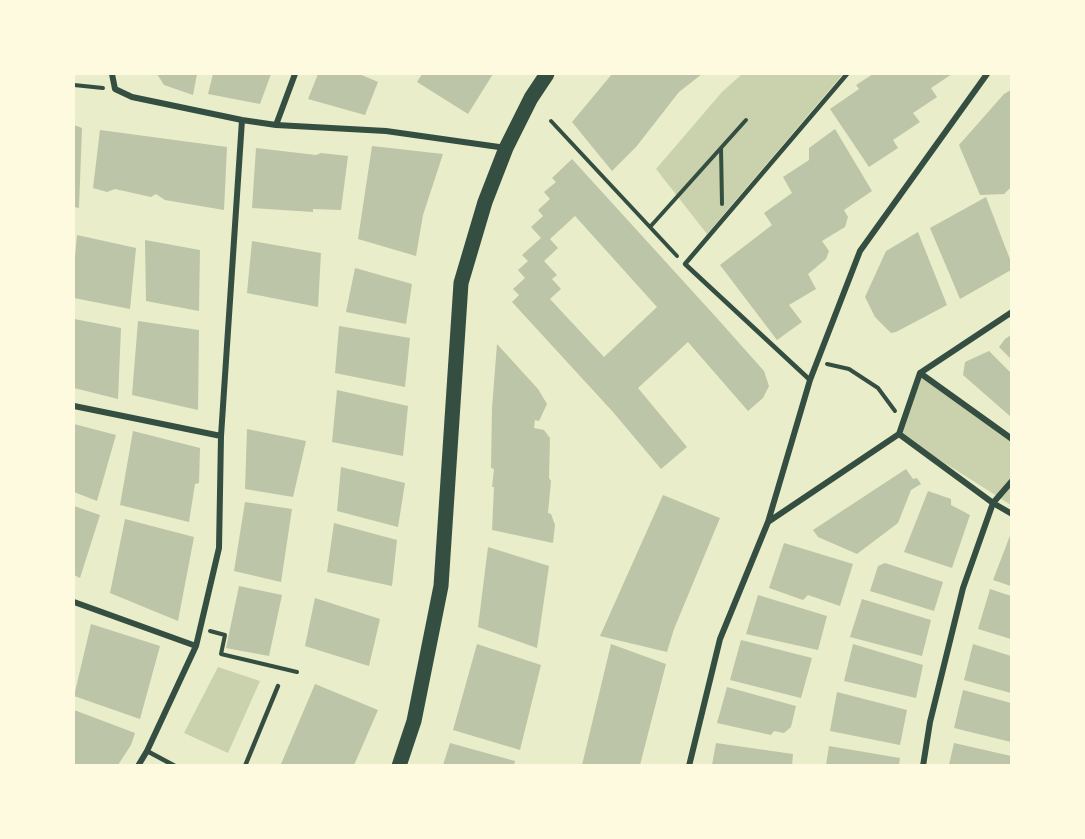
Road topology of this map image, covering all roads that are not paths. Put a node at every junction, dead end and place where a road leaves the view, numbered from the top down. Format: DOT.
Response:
graph roads {
  1 [pos="112,74"];
  2 [pos="295,74"];
  3 [pos="546,74"];
  4 [pos="847,74"];
  5 [pos="987,74"];
  6 [pos="242,120"];
  7 [pos="276,125"];
  8 [pos="506,148"];
  9 [pos="1011,312"];
  10 [pos="920,374"];
  11 [pos="810,380"];
  12 [pos="74,406"];
  13 [pos="899,434"];
  14 [pos="221,436"];
  15 [pos="1011,439"];
  16 [pos="1011,481"];
  17 [pos="993,503"];
  18 [pos="1011,514"];
  19 [pos="768,522"];
  20 [pos="74,602"];
  21 [pos="196,646"];
  22 [pos="278,686"];
  23 [pos="147,751"];
  24 [pos="138,765"];
  25 [pos="176,765"];
  26 [pos="245,765"];
  27 [pos="399,765"];
  28 [pos="689,765"];
  29 [pos="923,765"];
  1 -- 6 [label="street"];
  2 -- 7 [label="street"];
  3 -- 8 [label="main road"];
  4 -- 11 [label="lane"];
  5 -- 11 [label="street"];
  6 -- 7 [label="street"];
  6 -- 14 [label="street"];
  7 -- 8 [label="street"];
  8 -- 27 [label="main road"];
  9 -- 10 [label="street"];
  10 -- 13 [label="street"];
  10 -- 15 [label="street"];
  11 -- 19 [label="street"];
  12 -- 14 [label="street"];
  13 -- 17 [label="street"];
  13 -- 19 [label="street"];
  14 -- 21 [label="street"];
  16 -- 17 [label="street"];
  17 -- 18 [label="street"];
  17 -- 29 [label="street"];
  19 -- 28 [label="street"];
  20 -- 21 [label="street"];
  21 -- 23 [label="street"];
  22 -- 26 [label="lane"];
  23 -- 24 [label="street"];
  23 -- 25 [label="lane"];
}
